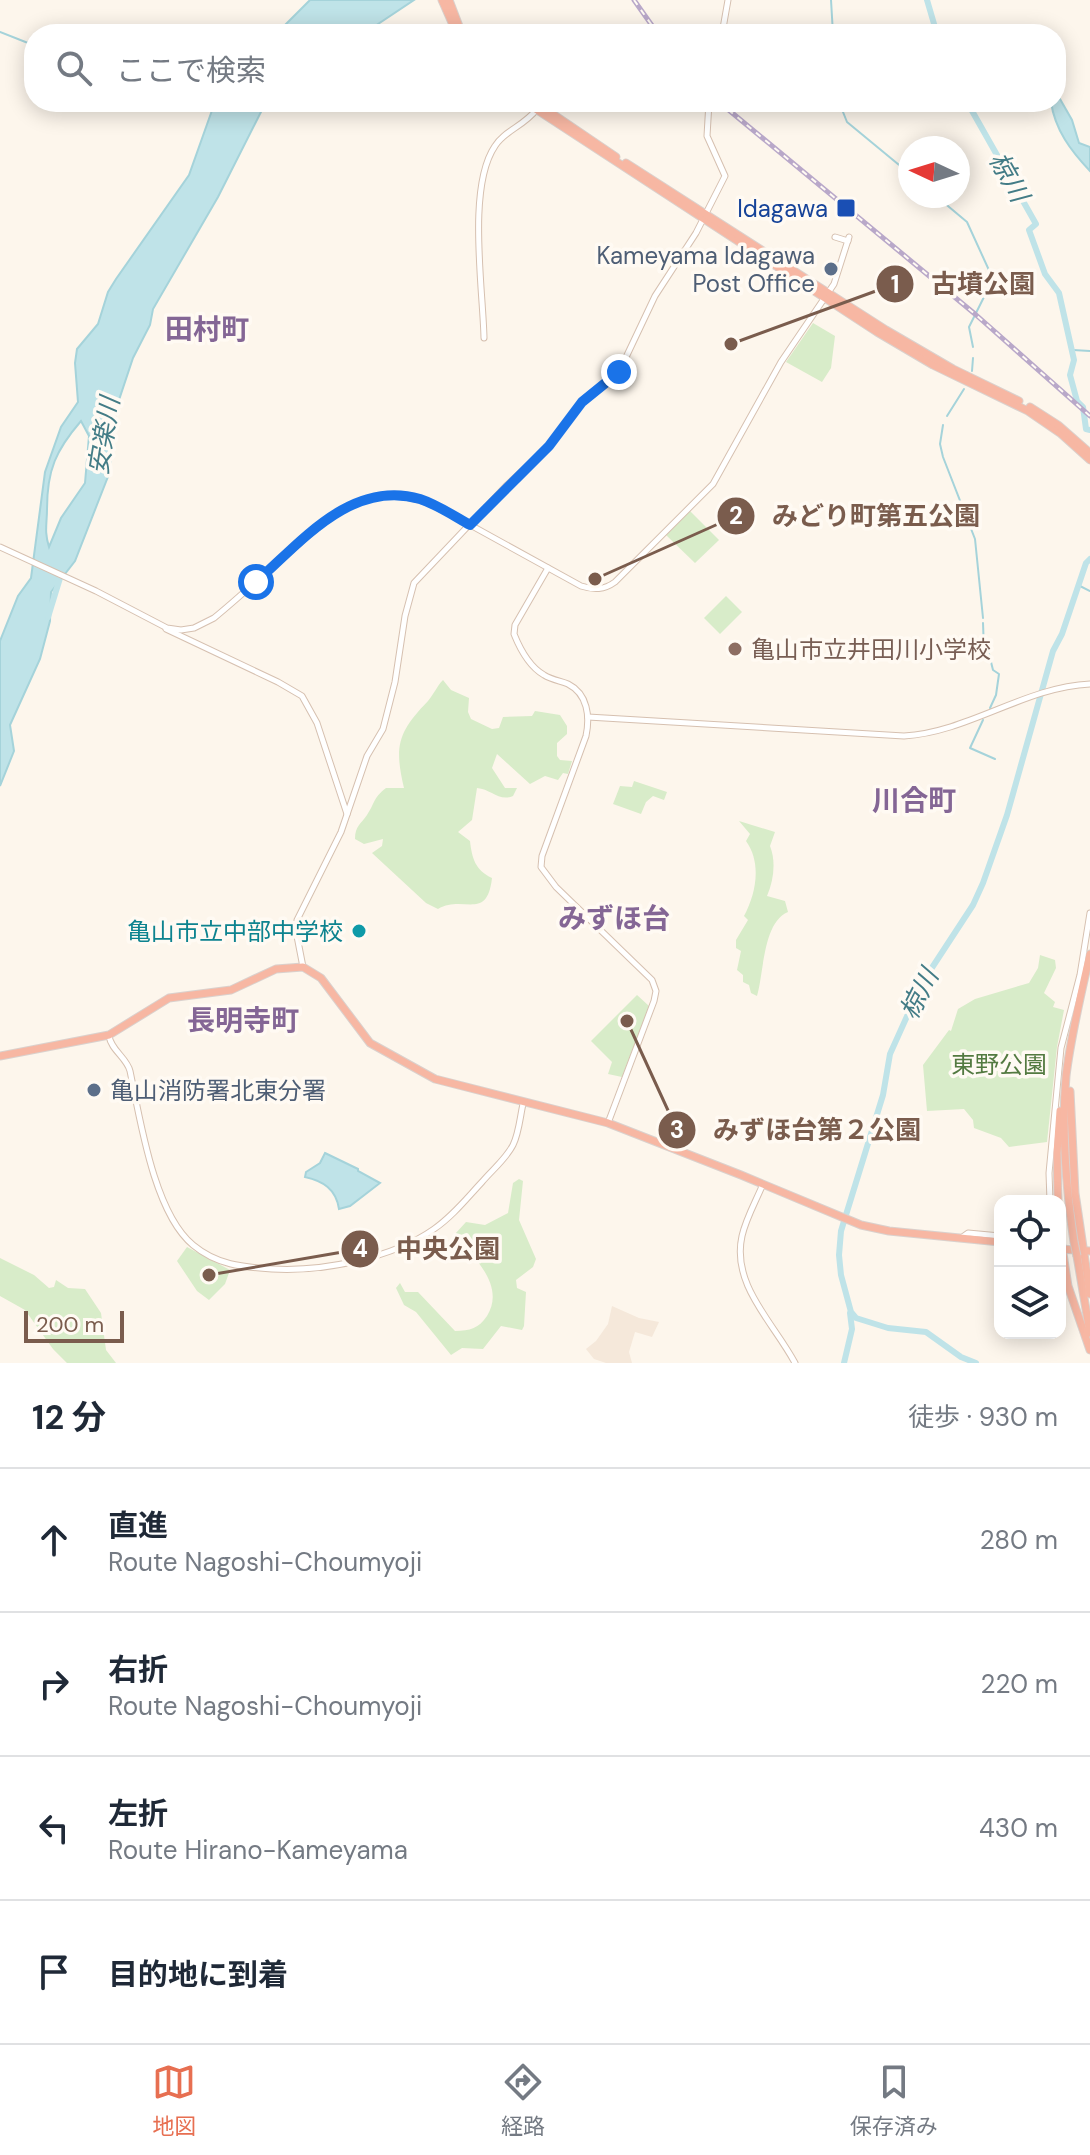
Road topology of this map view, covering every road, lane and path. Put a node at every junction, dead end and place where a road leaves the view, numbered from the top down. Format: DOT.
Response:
graph roads {
  1 [pos="728,0"];
  2 [pos="446,2"];
  3 [pos="455,24"];
  4 [pos="724,24"];
  5 [pos="533,112"];
  6 [pos="546,112"];
  7 [pos="708,112"];
  8 [pos="705,217"];
  9 [pos="835,237"];
  10 [pos="826,296"];
  11 [pos="484,338"];
  12 [pos="1078,444"];
  13 [pos="1090,453"];
  14 [pos="1090,460"];
  15 [pos="470,525"];
  16 [pos="0,547"];
  17 [pos="548,568"];
  18 [pos="149,619"];
  19 [pos="1090,684"];
  20 [pos="588,717"];
  21 [pos="347,815"];
  22 [pos="1090,913"];
  23 [pos="1090,954"];
  24 [pos="303,967"];
  25 [pos="109,1035"];
  26 [pos="1070,1049"];
  27 [pos="0,1056"];
  28 [pos="1066,1076"];
  29 [pos="523,1104"];
  30 [pos="608,1123"];
  31 [pos="763,1184"];
  32 [pos="1050,1195"];
  33 [pos="1058,1195"];
  34 [pos="994,1235"];
  35 [pos="961,1238"];
  36 [pos="994,1241"];
  37 [pos="1083,1253"];
  38 [pos="1065,1267"];
  39 [pos="1090,1294"];
  40 [pos="1090,1333"];
  41 [pos="1090,1350"];
  42 [pos="795,1363"];
  1 -- 4 [label="street"];
  2 -- 3 [label="highway"];
  5 -- 11 [label="street"];
  6 -- 8 [label="highway"];
  7 -- 8 [label="street"];
  8 -- 10 [label="highway"];
  8 -- 15 [label="street"];
  9 -- 10 [label="street"];
  10 -- 12 [label="highway"];
  10 -- 17 [label="street"];
  12 -- 13 [label="highway"];
  12 -- 14 [label="highway"];
  15 -- 17 [label="street"];
  15 -- 18 [label="street"];
  15 -- 21 [label="street"];
  16 -- 18 [label="street"];
  17 -- 20 [label="street"];
  18 -- 21 [label="street"];
  19 -- 20 [label="street"];
  20 -- 30 [label="street"];
  21 -- 24 [label="street"];
  22 -- 32 [label="street"];
  23 -- 26 [label="highway"];
  24 -- 25 [label="highway"];
  24 -- 29 [label="highway"];
  25 -- 27 [label="highway"];
  25 -- 29 [label="street"];
  26 -- 28 [label="highway"];
  26 -- 37 [label="highway"];
  28 -- 33 [label="highway"];
  28 -- 37 [label="highway, bridge"];
  29 -- 30 [label="highway"];
  30 -- 31 [label="highway"];
  31 -- 35 [label="highway"];
  31 -- 42 [label="street"];
  34 -- 35 [label="street"];
  35 -- 36 [label="highway"];
  37 -- 39 [label="highway"];
  37 -- 40 [label="highway"];
  38 -- 41 [label="highway"];
}
